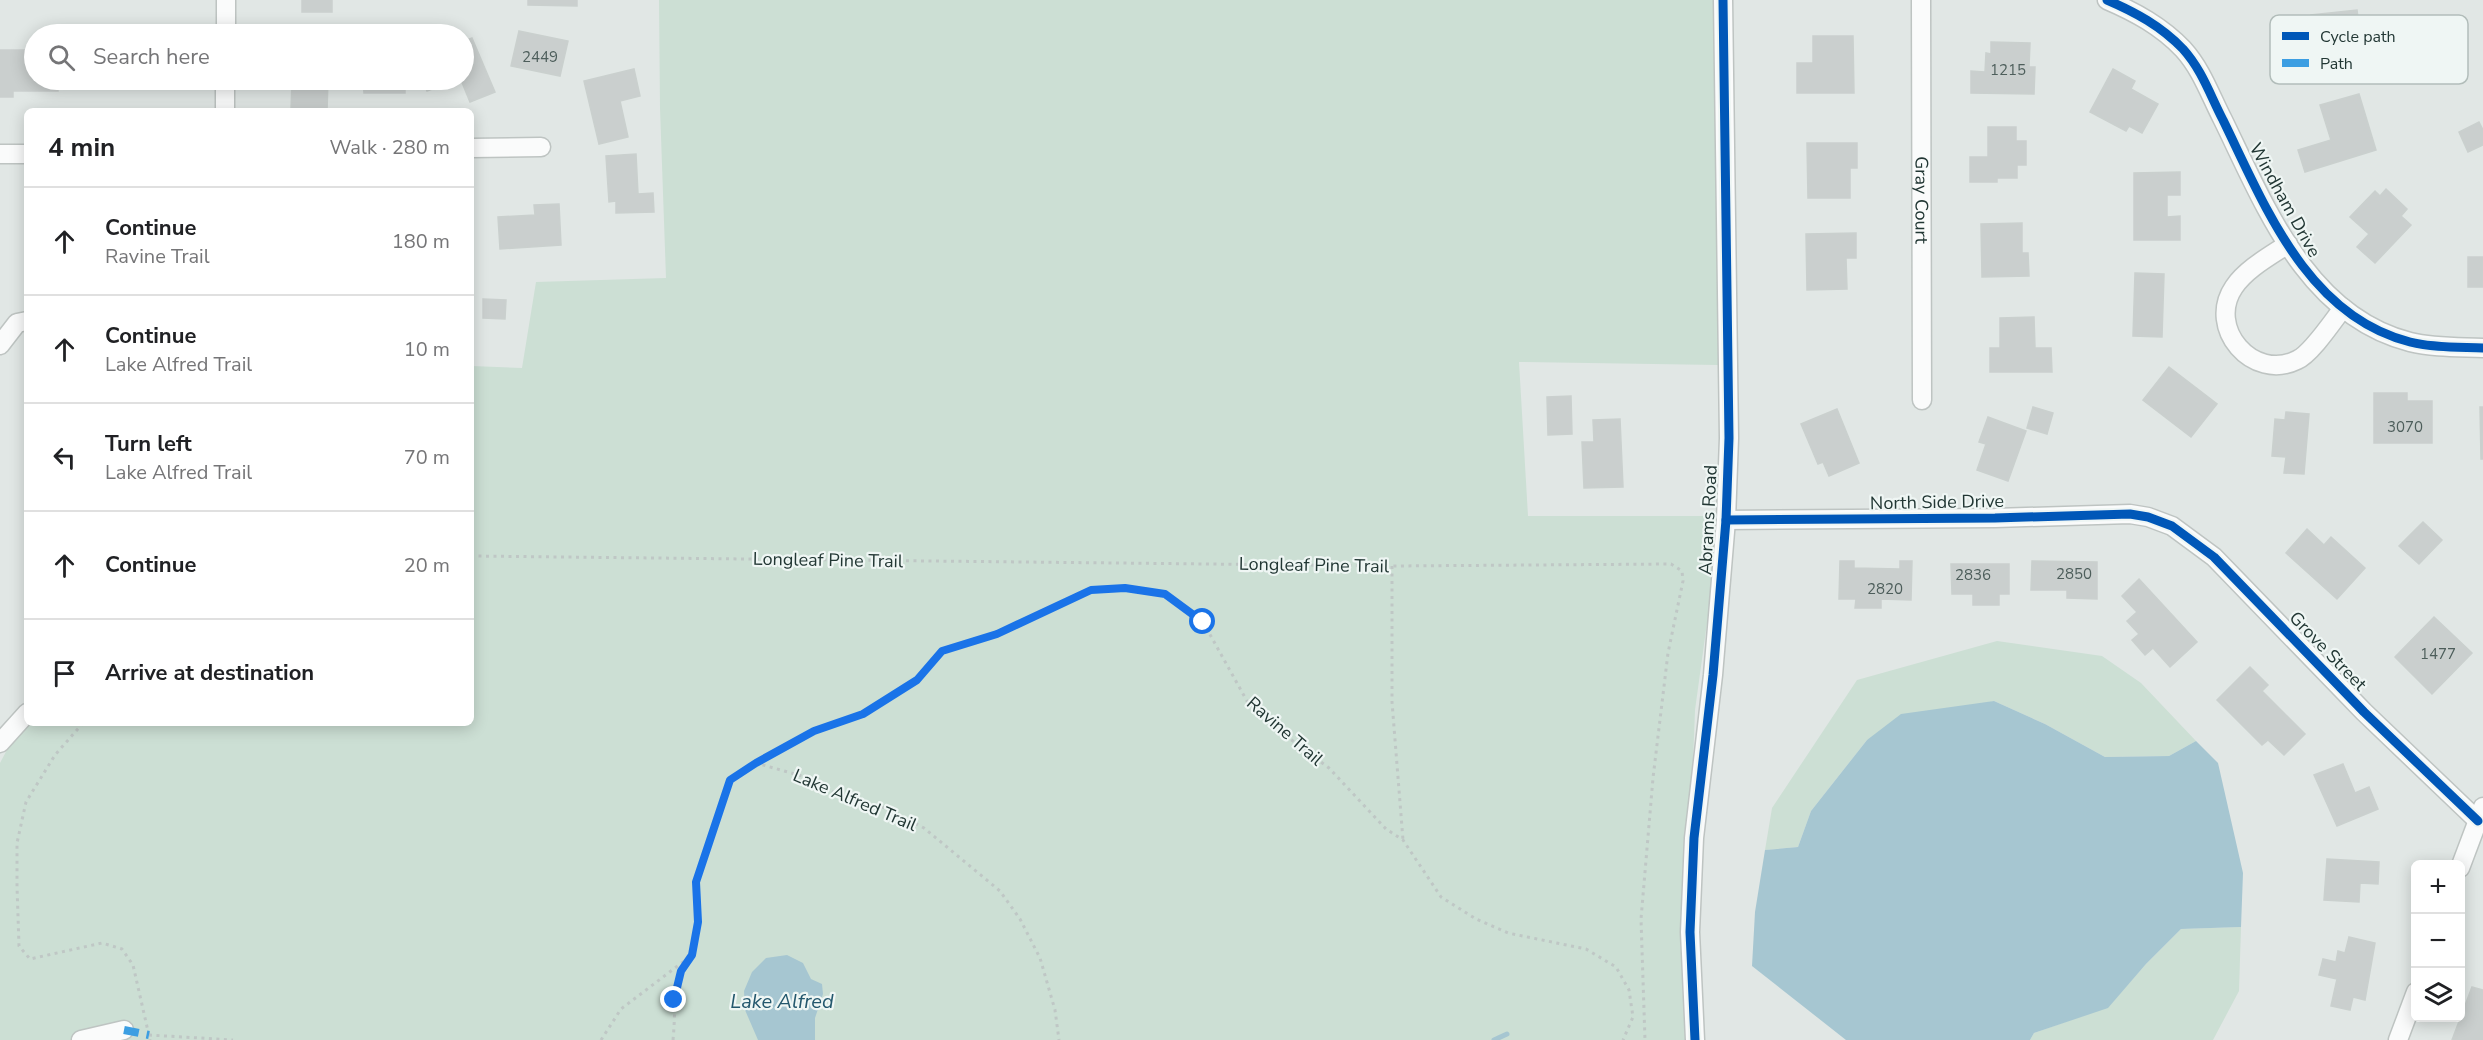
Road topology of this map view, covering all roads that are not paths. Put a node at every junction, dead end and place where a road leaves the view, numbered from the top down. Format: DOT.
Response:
graph roads {
  1 [pos="226,0"];
  2 [pos="1723,0"];
  3 [pos="1921,0"];
  4 [pos="2107,0"];
  5 [pos="226,24"];
  6 [pos="225,90"];
  7 [pos="225,108"];
  8 [pos="541,147"];
  9 [pos="474,148"];
  10 [pos="0,154"];
  11 [pos="24,154"];
  12 [pos="2288,244"];
  13 [pos="2343,308"];
  14 [pos="24,322"];
  15 [pos="0,345"];
  16 [pos="2483,348"];
  17 [pos="1922,400"];
  18 [pos="2148,517"];
  19 [pos="1726,520"];
  20 [pos="24,716"];
  21 [pos="0,743"];
  22 [pos="2480,814"];
  23 [pos="2463,860"];
  24 [pos="2411,1003"];
  25 [pos="124,1030"];
  26 [pos="81,1040"];
  27 [pos="1695,1040"];
  28 [pos="2398,1040"];
  1 -- 5 [label="street"];
  2 -- 19 [label="street, Abrams Road"];
  3 -- 17 [label="street, Gray Court"];
  4 -- 12 [label="street, Windham Drive"];
  6 -- 7 [label="street"];
  8 -- 9 [label="street"];
  10 -- 11 [label="street"];
  12 -- 13 [label="street, Windham Drive"];
  12 -- 13 [label="street"];
  13 -- 16 [label="street, Windham Drive"];
  14 -- 15 [label="street"];
  18 -- 19 [label="street, North Side Drive"];
  18 -- 22 [label="street, Grove Street"];
  19 -- 27 [label="street, Abrams Road"];
  20 -- 21 [label="street"];
  22 -- 23 [label="street"];
  24 -- 28 [label="street"];
  25 -- 26 [label="street"];
}
